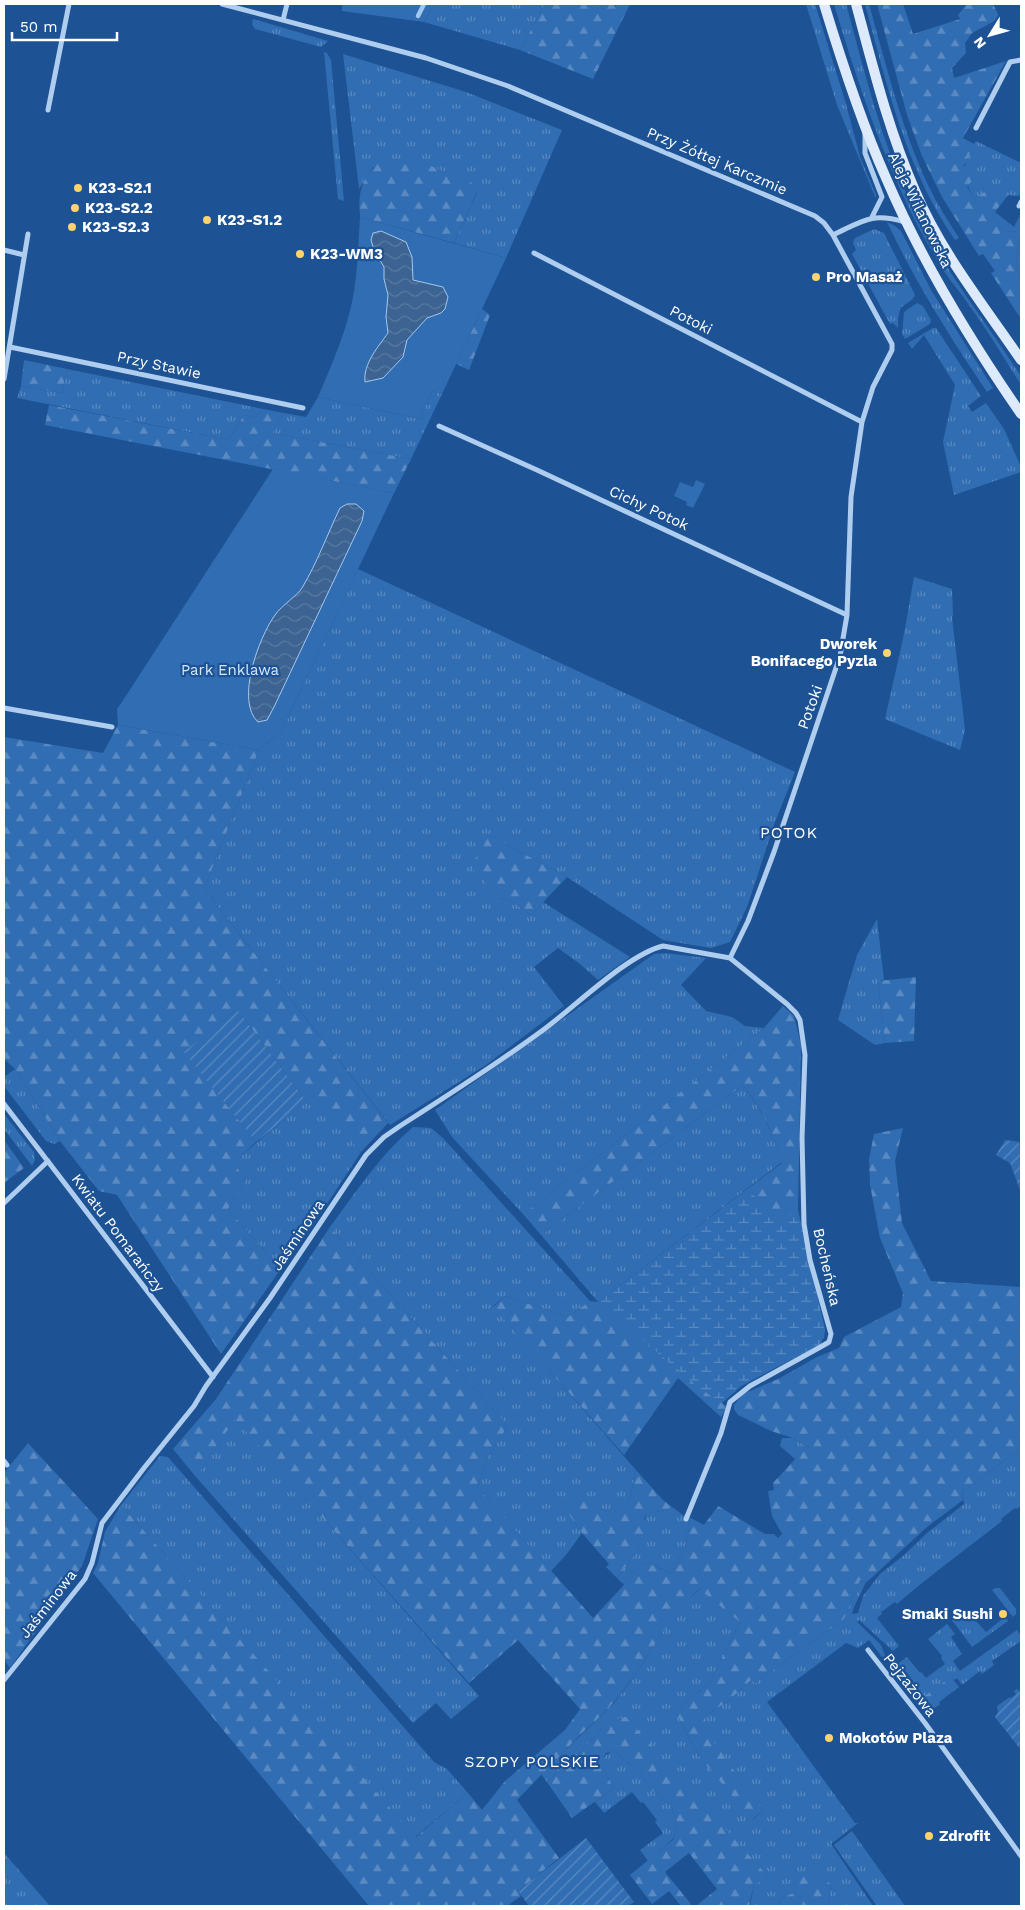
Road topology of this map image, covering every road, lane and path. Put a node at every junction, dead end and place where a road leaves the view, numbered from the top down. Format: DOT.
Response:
graph roads {
  1 [pos="69,4"];
  2 [pos="222,4"];
  3 [pos="287,4"];
  4 [pos="824,4"];
  5 [pos="856,4"];
  6 [pos="283,20"];
  7 [pos="1021,60"];
  8 [pos="48,110"];
  9 [pos="865,126"];
  10 [pos="976,128"];
  11 [pos="872,217"];
  12 [pos="907,222"];
  13 [pos="28,234"];
  14 [pos="833,235"];
  15 [pos="4,250"];
  16 [pos="534,253"];
  17 [pos="24,255"];
  18 [pos="10,347"];
  19 [pos="1021,360"];
  20 [pos="4,380"];
  21 [pos="303,408"];
  22 [pos="1021,414"];
  23 [pos="862,422"];
  24 [pos="439,426"];
  25 [pos="847,616"];
  26 [pos="4,708"];
  27 [pos="112,726"];
  28 [pos="730,958"];
  29 [pos="4,1104"];
  30 [pos="48,1161"];
  31 [pos="4,1204"];
  32 [pos="213,1377"];
  33 [pos="686,1519"];
  34 [pos="868,1650"];
  35 [pos="4,1680"];
  36 [pos="1021,1856"];
  1 -- 8 [label="street"];
  2 -- 6 [label="street, Przy Żółtej Karczmie"];
  3 -- 6 [label="street"];
  4 -- 9 [label="main road, Aleja Wilanowska"];
  5 -- 19 [label="main road, Aleja Wilanowska"];
  6 -- 14 [label="street, Przy Żółtej Karczmie"];
  7 -- 10 [label="street"];
  9 -- 11 [label="street"];
  9 -- 12 [label="main road, Aleja Wilanowska"];
  11 -- 12 [label="street"];
  11 -- 14 [label="street"];
  12 -- 22 [label="main road, Aleja Wilanowska"];
  13 -- 17 [label="street"];
  14 -- 23 [label="street, Potoki"];
  15 -- 17 [label="street"];
  16 -- 23 [label="street, Potoki"];
  17 -- 18 [label="street"];
  18 -- 20 [label="street"];
  18 -- 21 [label="street, Przy Stawie"];
  23 -- 25 [label="street, Potoki"];
  24 -- 25 [label="street, Cichy Potok"];
  25 -- 28 [label="street, Potoki"];
  26 -- 27 [label="street"];
  28 -- 32 [label="street, Jaśminowa"];
  28 -- 33 [label="street, Bocheńska"];
  29 -- 30 [label="street, Kwiatu Pomarańczy"];
  30 -- 31 [label="street"];
  30 -- 32 [label="street, Kwiatu Pomarańczy"];
  32 -- 35 [label="street, Jaśminowa"];
  34 -- 36 [label="street, Pejzażowa"];
}
